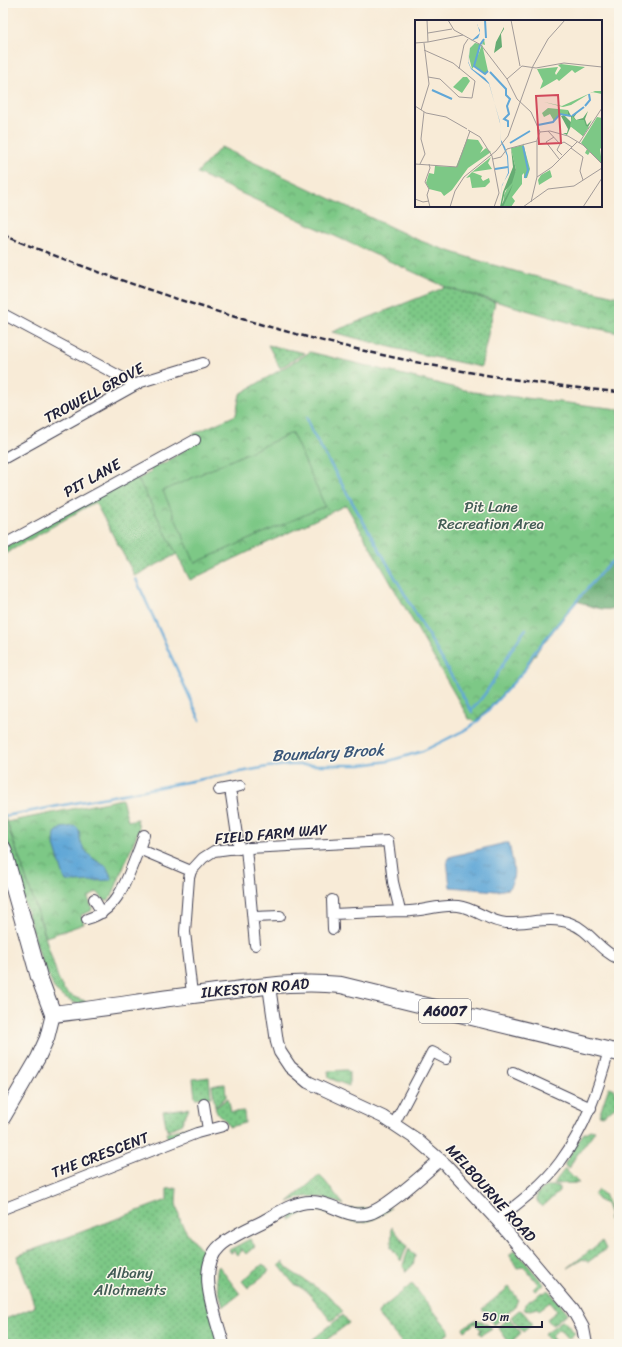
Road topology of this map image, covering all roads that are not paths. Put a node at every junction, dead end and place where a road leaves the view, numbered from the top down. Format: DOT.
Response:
graph roads {
  1 [pos="3,314"];
  2 [pos="203,363"];
  3 [pos="136,385"];
  4 [pos="195,440"];
  5 [pos="3,459"];
  6 [pos="3,544"];
  7 [pos="219,790"];
  8 [pos="144,835"];
  9 [pos="3,849"];
  10 [pos="139,849"];
  11 [pos="243,849"];
  12 [pos="191,871"];
  13 [pos="94,899"];
  14 [pos="332,900"];
  15 [pos="400,911"];
  16 [pos="102,913"];
  17 [pos="333,914"];
  18 [pos="280,916"];
  19 [pos="253,917"];
  20 [pos="87,919"];
  21 [pos="334,928"];
  22 [pos="255,945"];
  23 [pos="619,959"];
  24 [pos="269,986"];
  25 [pos="192,994"];
  26 [pos="53,1014"];
  27 [pos="614,1052"];
  28 [pos="446,1059"];
  29 [pos="513,1072"];
  30 [pos="529,1081"];
  31 [pos="524,1091"];
  32 [pos="204,1104"];
  33 [pos="591,1108"];
  34 [pos="3,1118"];
  35 [pos="394,1124"];
  36 [pos="223,1126"];
  37 [pos="208,1130"];
  38 [pos="440,1160"];
  39 [pos="3,1208"];
  40 [pos="497,1220"];
  41 [pos="223,1344"];
  42 [pos="586,1344"];
  1 -- 3 [label="street"];
  2 -- 3 [label="street, TROWELL GROVE"];
  3 -- 5 [label="street, TROWELL GROVE"];
  4 -- 6 [label="street, PIT LANE"];
  7 -- 11 [label="street"];
  8 -- 10 [label="street"];
  9 -- 26 [label="main road"];
  10 -- 12 [label="street"];
  10 -- 16 [label="street"];
  11 -- 12 [label="street, FIELD FARM WAY"];
  11 -- 15 [label="street, FIELD FARM WAY"];
  11 -- 19 [label="street"];
  12 -- 25 [label="street"];
  13 -- 16 [label="street"];
  14 -- 17 [label="street"];
  15 -- 17 [label="street"];
  15 -- 23 [label="street"];
  16 -- 20 [label="street"];
  17 -- 21 [label="street"];
  18 -- 19 [label="street"];
  19 -- 22 [label="street"];
  24 -- 25 [label="main road, ILKESTON ROAD / A6007"];
  24 -- 27 [label="main road, ILKESTON ROAD / A6007"];
  24 -- 35 [label="street, MELBOURNE ROAD"];
  25 -- 26 [label="main road, ILKESTON ROAD / A6007"];
  26 -- 34 [label="main road"];
  27 -- 33 [label="street"];
  28 -- 35 [label="street"];
  29 -- 30 [label="street"];
  30 -- 31 [label="street"];
  30 -- 33 [label="street"];
  32 -- 37 [label="street"];
  33 -- 40 [label="street"];
  35 -- 38 [label="street, MELBOURNE ROAD"];
  36 -- 37 [label="street, THE CRESCENT"];
  37 -- 39 [label="street, THE CRESCENT"];
  38 -- 40 [label="street, MELBOURNE ROAD"];
  38 -- 41 [label="street"];
  40 -- 42 [label="street, MELBOURNE ROAD"];
}
